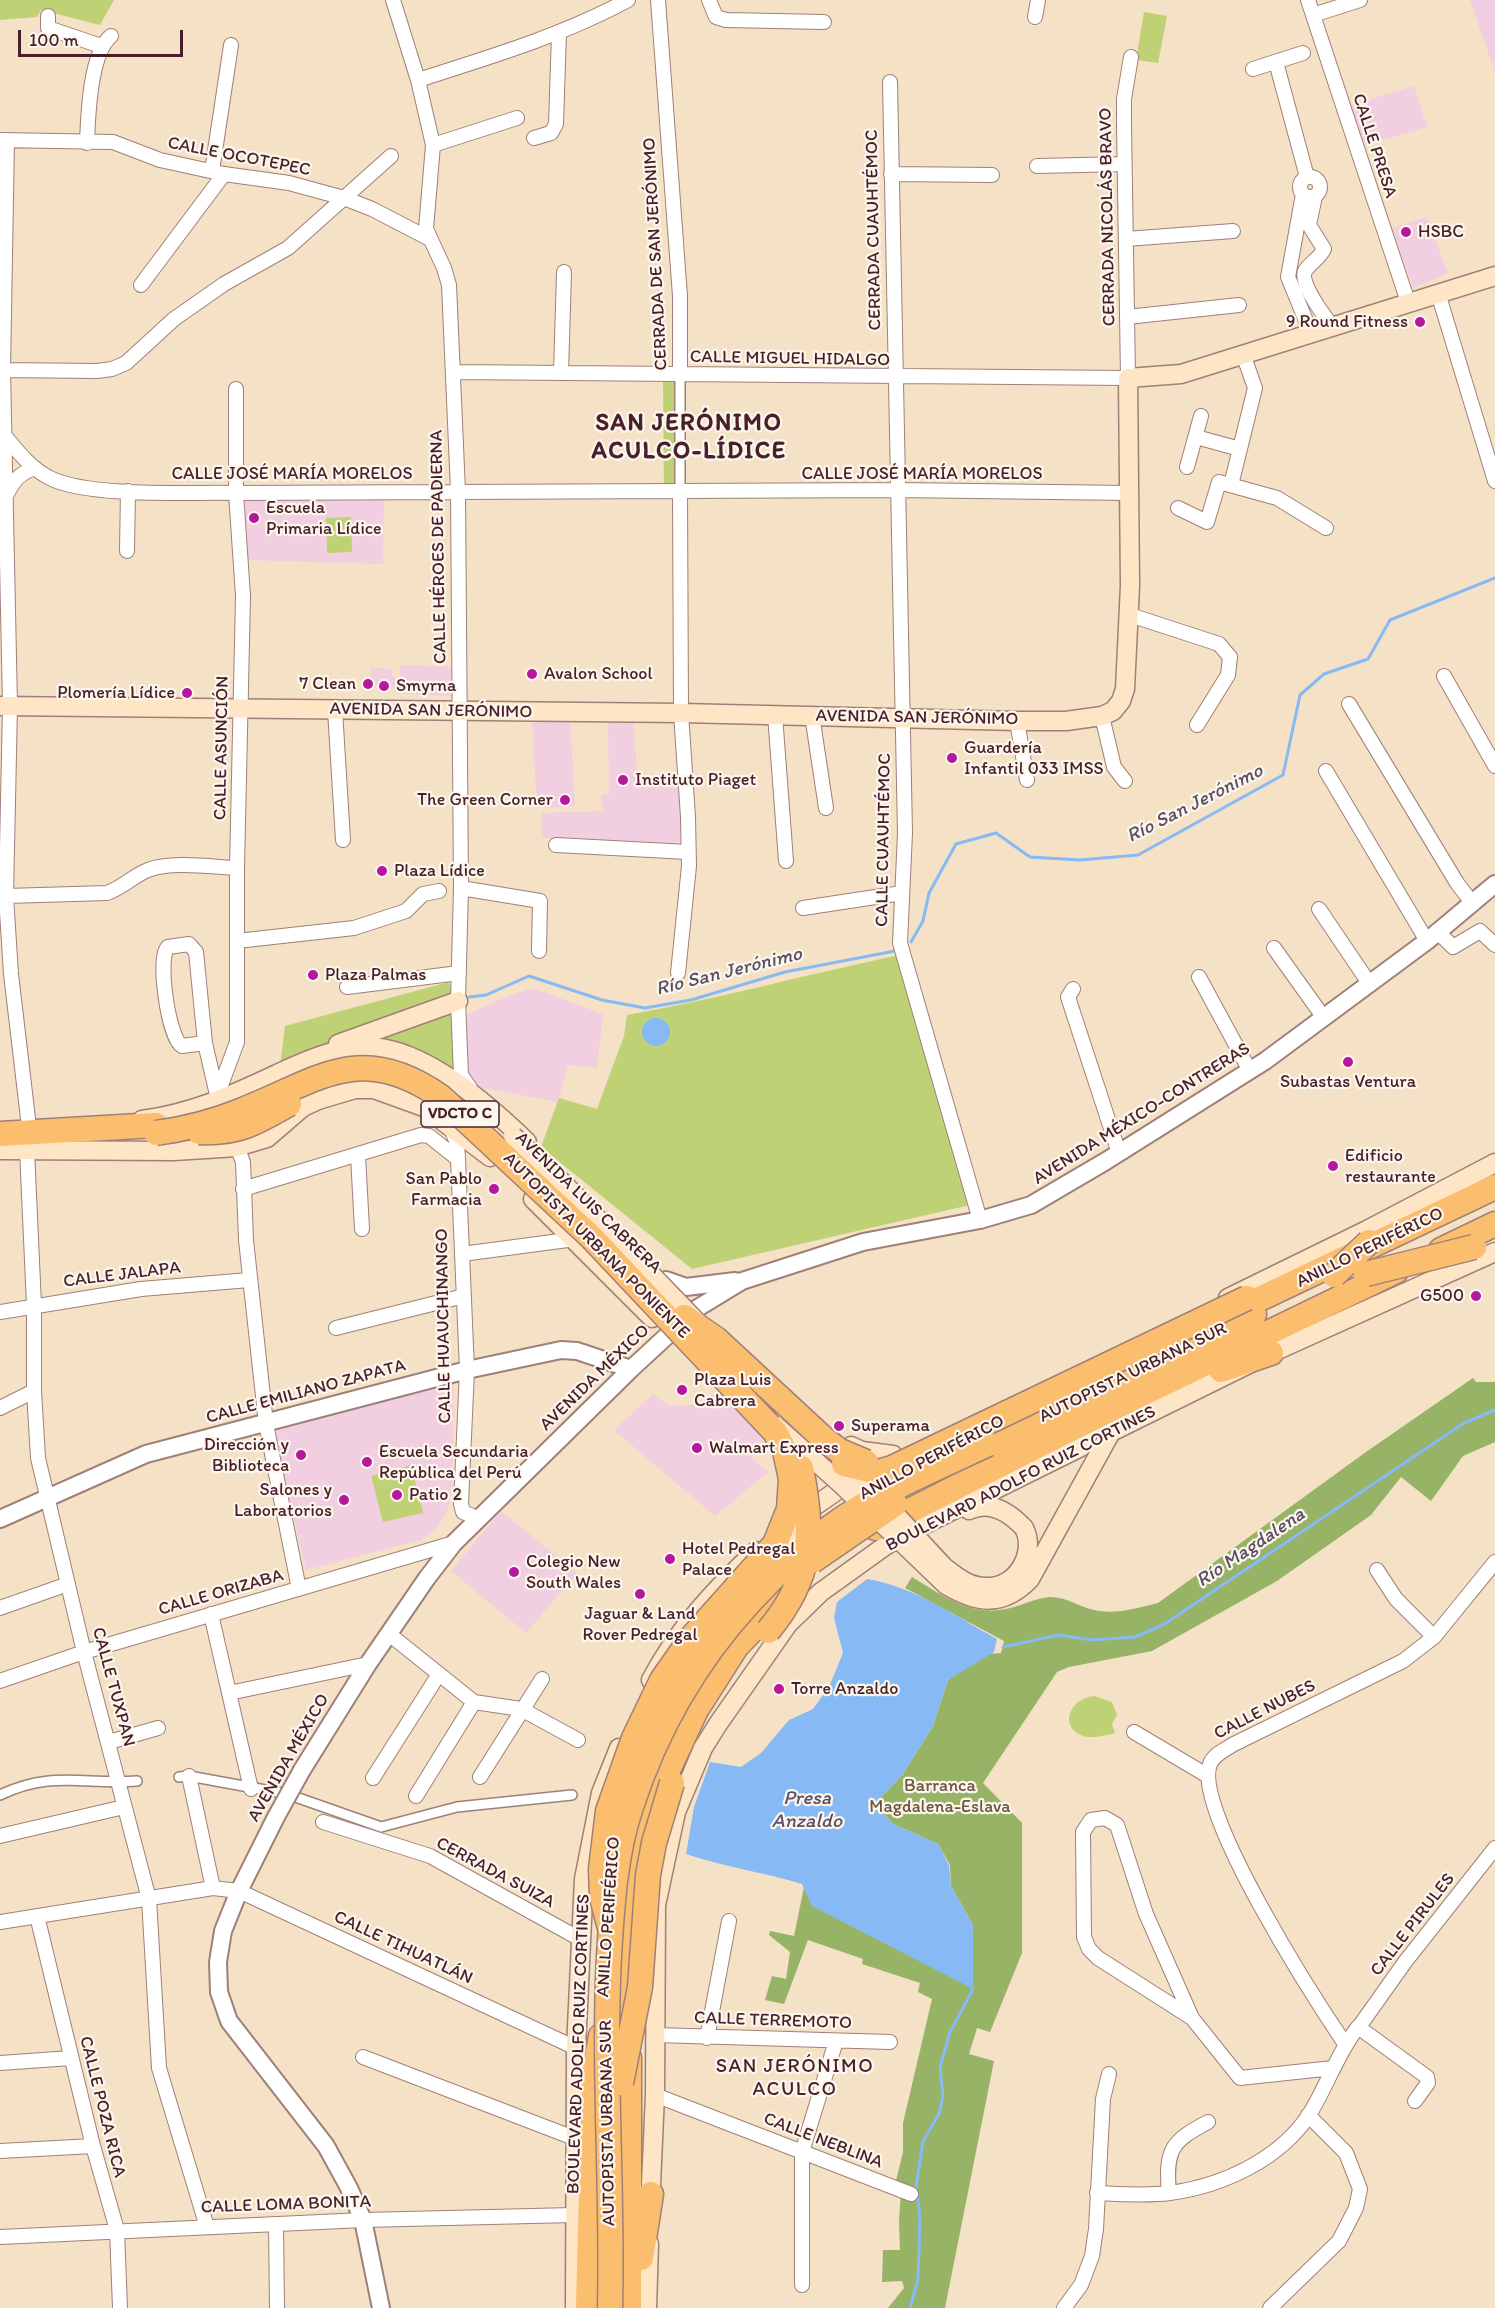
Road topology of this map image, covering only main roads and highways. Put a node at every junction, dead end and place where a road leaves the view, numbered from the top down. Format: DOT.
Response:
graph roads {
  1 [pos="1495,276"];
  2 [pos="5,706"];
  3 [pos="458,1001"];
  4 [pos="412,1058"];
  5 [pos="306,1062"];
  6 [pos="0,1130"];
  7 [pos="171,1133"];
  8 [pos="0,1134"];
  9 [pos="473,1138"];
  10 [pos="0,1143"];
  11 [pos="245,1146"];
  12 [pos="0,1150"];
  13 [pos="1495,1163"];
  14 [pos="1494,1188"];
  15 [pos="1495,1214"];
  16 [pos="1495,1224"];
  17 [pos="1495,1237"];
  18 [pos="1382,1243"];
  19 [pos="638,1250"];
  20 [pos="1495,1252"];
  21 [pos="1284,1271"];
  22 [pos="607,1272"];
  23 [pos="1366,1274"];
  24 [pos="1247,1298"];
  25 [pos="683,1320"];
  26 [pos="1271,1353"];
  27 [pos="1084,1422"];
  28 [pos="784,1434"];
  29 [pos="1110,1434"];
  30 [pos="988,1444"];
  31 [pos="893,1455"];
  32 [pos="844,1464"];
  33 [pos="828,1518"];
  34 [pos="792,1521"];
  35 [pos="925,1525"];
  36 [pos="760,1547"];
  37 [pos="610,1928"];
  38 [pos="579,1976"];
  39 [pos="601,2036"];
  40 [pos="621,2083"];
  41 [pos="651,2194"];
  42 [pos="575,2308"];
  43 [pos="588,2308"];
  44 [pos="601,2308"];
  45 [pos="610,2308"];
  46 [pos="620,2308"];
  47 [pos="631,2308"];
  48 [pos="647,2308"];
  1 -- 2 [label="main road, AVENIDA SAN JERÓNIMO"];
  3 -- 5 [label="main road"];
  4 -- 5 [label="main road, AVENIDA LUIS CABRERA"];
  4 -- 19 [label="main road, AVENIDA LUIS CABRERA"];
  4 -- 32 [label="main road, bridge"];
  5 -- 7 [label="main road, AVENIDA LUIS CABRERA"];
  6 -- 7 [label="main road, AVENIDA LUIS CABRERA"];
  7 -- 9 [label="highway, bridge"];
  7 -- 10 [label="highway, AUTOPISTA URBANA PONIENTE / VDCTO C, bridge"];
  7 -- 11 [label="main road, AVENIDA LUIS CABRERA"];
  7 -- 12 [label="main road, AVENIDA LUIS CABRERA"];
  7 -- 37 [label="highway, AUTOPISTA URBANA PONIENTE / VDCTO C, bridge"];
  8 -- 25 [label="highway, AUTOPISTA URBANA PONIENTE / VDCTO C"];
  9 -- 11 [label="main road, AVENIDA LUIS CABRERA"];
  9 -- 11 [label="main road, AVENIDA LUIS CABRERA"];
  9 -- 22 [label="main road, AVENIDA LUIS CABRERA"];
  9 -- 28 [label="main road, AVENIDA LUIS CABRERA, bridge"];
  13 -- 21 [label="main road, BOULEVARD ADOLFO RUIZ CORTINES"];
  14 -- 18 [label="highway, ANILLO PERIFÉRICO"];
  14 -- 30 [label="highway, AUTOPISTA URBANA SUR, bridge"];
  15 -- 23 [label="highway, AUTOPISTA URBANA SUR, bridge"];
  16 -- 27 [label="highway, ANILLO PERIFÉRICO"];
  17 -- 23 [label="highway, bridge"];
  18 -- 24 [label="highway"];
  18 -- 33 [label="highway, ANILLO PERIFÉRICO"];
  19 -- 22 [label="main road"];
  19 -- 25 [label="main road, AVENIDA LUIS CABRERA"];
  20 -- 26 [label="main road, BOULEVARD ADOLFO RUIZ CORTINES"];
  21 -- 24 [label="main road"];
  21 -- 31 [label="main road, BOULEVARD ADOLFO RUIZ CORTINES"];
  22 -- 25 [label="main road, AVENIDA LUIS CABRERA"];
  23 -- 40 [label="highway, AUTOPISTA URBANA SUR, bridge"];
  24 -- 32 [label="highway, bridge"];
  25 -- 30 [label="highway, bridge"];
  25 -- 31 [label="main road, AVENIDA LUIS CABRERA"];
  25 -- 34 [label="main road, AVENIDA LUIS CABRERA"];
  25 -- 40 [label="highway, bridge"];
  26 -- 27 [label="highway"];
  26 -- 29 [label="main road, BOULEVARD ADOLFO RUIZ CORTINES"];
  27 -- 47 [label="highway, ANILLO PERIFÉRICO"];
  28 -- 29 [label="main road, AVENIDA LUIS CABRERA, bridge"];
  28 -- 38 [label="main road, bridge"];
  29 -- 35 [label="main road, BOULEVARD ADOLFO RUIZ CORTINES"];
  30 -- 37 [label="highway, AUTOPISTA URBANA SUR, bridge"];
  31 -- 34 [label="main road, BOULEVARD ADOLFO RUIZ CORTINES"];
  32 -- 35 [label="main road, bridge"];
  33 -- 36 [label="highway"];
  33 -- 39 [label="highway, ANILLO PERIFÉRICO"];
  34 -- 36 [label="main road, BOULEVARD ADOLFO RUIZ CORTINES"];
  35 -- 41 [label="main road, BOULEVARD ADOLFO RUIZ CORTINES"];
  36 -- 38 [label="main road, BOULEVARD ADOLFO RUIZ CORTINES"];
  37 -- 45 [label="highway, AUTOPISTA URBANA SUR, bridge"];
  38 -- 42 [label="main road, BOULEVARD ADOLFO RUIZ CORTINES"];
  39 -- 43 [label="highway"];
  39 -- 44 [label="highway, ANILLO PERIFÉRICO"];
  40 -- 46 [label="highway, AUTOPISTA URBANA SUR"];
  41 -- 47 [label="highway"];
  41 -- 48 [label="main road, BOULEVARD ADOLFO RUIZ CORTINES"];
}
